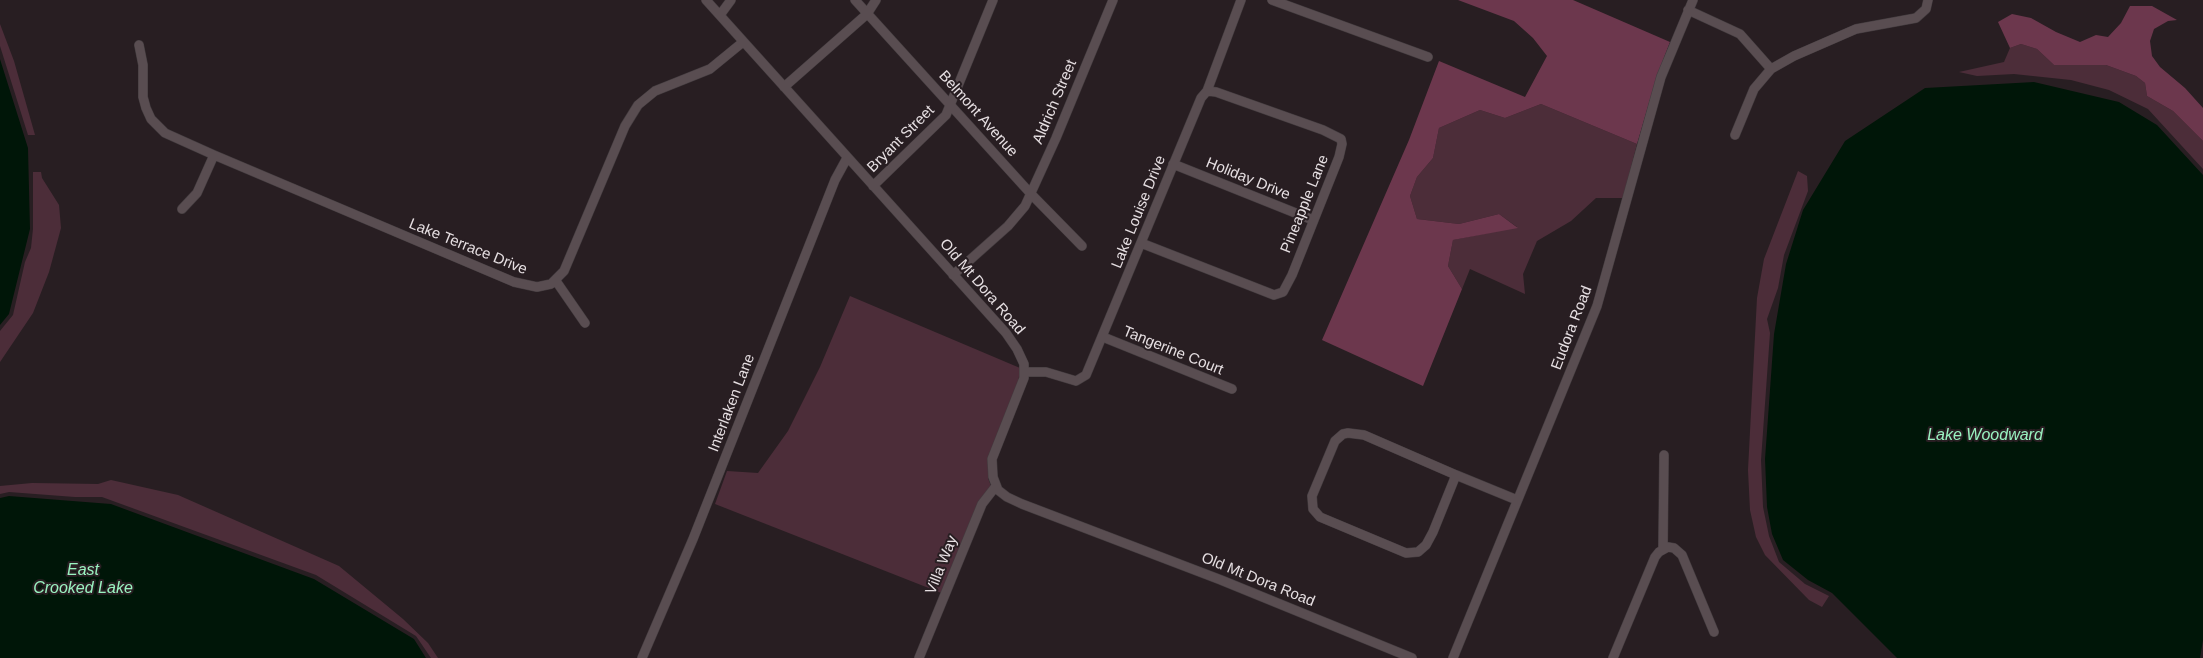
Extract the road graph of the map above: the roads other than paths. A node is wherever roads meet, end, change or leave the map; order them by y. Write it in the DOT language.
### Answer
graph roads {
  1 [pos="706,0"];
  2 [pos="731,0"];
  3 [pos="855,0"];
  4 [pos="876,0"];
  5 [pos="993,0"];
  6 [pos="1113,0"];
  7 [pos="1241,0"];
  8 [pos="1272,0"];
  9 [pos="1692,0"];
  10 [pos="1928,0"];
  11 [pos="1688,10"];
  12 [pos="867,14"];
  13 [pos="720,15"];
  14 [pos="743,42"];
  15 [pos="139,45"];
  16 [pos="1428,58"];
  17 [pos="1771,69"];
  18 [pos="784,87"];
  19 [pos="1207,91"];
  20 [pos="950,104"];
  21 [pos="1735,135"];
  22 [pos="214,155"];
  23 [pos="847,158"];
  24 [pos="1173,164"];
  25 [pos="873,186"];
  26 [pos="1031,194"];
  27 [pos="182,209"];
  28 [pos="1313,220"];
  29 [pos="1141,243"];
  30 [pos="1082,246"];
  31 [pos="954,275"];
  32 [pos="556,281"];
  33 [pos="585,323"];
  34 [pos="1103,337"];
  35 [pos="1024,372"];
  36 [pos="1232,390"];
  37 [pos="1664,455"];
  38 [pos="1456,475"];
  39 [pos="996,486"];
  40 [pos="1517,500"];
  41 [pos="1663,549"];
  42 [pos="1714,632"];
  43 [pos="642,658"];
  44 [pos="919,658"];
  45 [pos="1412,658"];
  46 [pos="1453,658"];
  47 [pos="1613,658"];
  1 -- 13 [label="street, Old Mt Dora Road"];
  2 -- 13 [label="street"];
  3 -- 12 [label="street, Belmont Avenue"];
  4 -- 12 [label="street"];
  5 -- 20 [label="street, Bryant Street"];
  6 -- 26 [label="street, Aldrich Street"];
  7 -- 19 [label="street, Lake Louise Drive"];
  8 -- 16 [label="street"];
  9 -- 11 [label="street, Eudora Road"];
  10 -- 17 [label="street"];
  11 -- 17 [label="street"];
  11 -- 40 [label="street, Eudora Road"];
  12 -- 18 [label="street"];
  12 -- 20 [label="street, Belmont Avenue"];
  13 -- 14 [label="street, Old Mt Dora Road"];
  14 -- 18 [label="street, Old Mt Dora Road"];
  14 -- 32 [label="street"];
  15 -- 22 [label="street, Lake Terrace Drive"];
  17 -- 21 [label="street"];
  18 -- 23 [label="street, Old Mt Dora Road"];
  19 -- 24 [label="street, Lake Louise Drive"];
  19 -- 28 [label="street, Pineapple Lane"];
  20 -- 25 [label="street, Bryant Street"];
  20 -- 26 [label="street, Belmont Avenue"];
  22 -- 27 [label="street"];
  22 -- 32 [label="street, Lake Terrace Drive"];
  23 -- 25 [label="street, Old Mt Dora Road"];
  23 -- 43 [label="street, Interlaken Lane"];
  24 -- 28 [label="street, Holiday Drive"];
  24 -- 29 [label="street, Lake Louise Drive"];
  25 -- 31 [label="street, Old Mt Dora Road"];
  26 -- 30 [label="street, Belmont Avenue"];
  26 -- 31 [label="street, Aldrich Street"];
  28 -- 29 [label="street, Pineapple Lane"];
  29 -- 34 [label="street, Lake Louise Drive"];
  31 -- 35 [label="street, Old Mt Dora Road"];
  32 -- 33 [label="street"];
  34 -- 35 [label="street, Lake Louise Drive"];
  34 -- 36 [label="street, Tangerine Court"];
  35 -- 39 [label="street"];
  37 -- 41 [label="street"];
  38 -- 38 [label="street"];
  38 -- 40 [label="street"];
  39 -- 44 [label="street, Villa Way"];
  39 -- 45 [label="street, Old Mt Dora Road"];
  40 -- 46 [label="street, Eudora Road"];
  41 -- 42 [label="street"];
  41 -- 47 [label="street"];
}
